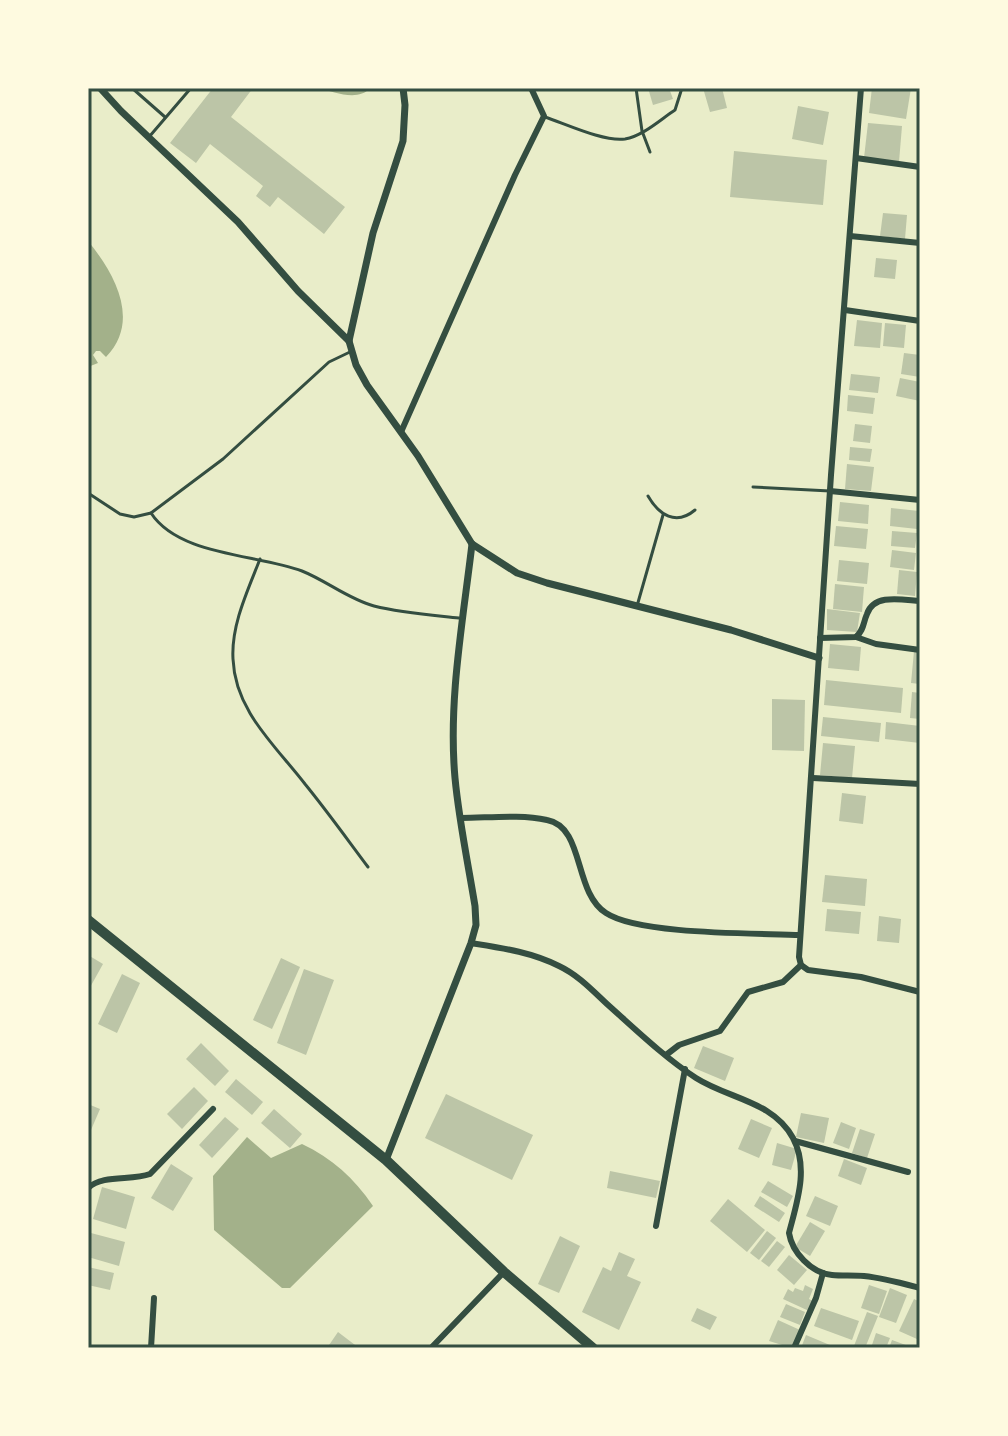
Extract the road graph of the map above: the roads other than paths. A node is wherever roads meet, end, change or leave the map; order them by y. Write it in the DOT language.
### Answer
graph roads {
  1 [pos="100,88"];
  2 [pos="132,88"];
  3 [pos="191,88"];
  4 [pos="403,88"];
  5 [pos="531,88"];
  6 [pos="636,88"];
  7 [pos="682,88"];
  8 [pos="861,88"];
  9 [pos="544,116"];
  10 [pos="166,118"];
  11 [pos="642,131"];
  12 [pos="149,138"];
  13 [pos="650,152"];
  14 [pos="856,158"];
  15 [pos="920,167"];
  16 [pos="850,236"];
  17 [pos="920,243"];
  18 [pos="845,310"];
  19 [pos="920,321"];
  20 [pos="349,341"];
  21 [pos="352,351"];
  22 [pos="401,432"];
  23 [pos="753,487"];
  24 [pos="830,491"];
  25 [pos="88,493"];
  26 [pos="648,496"];
  27 [pos="920,500"];
  28 [pos="695,510"];
  29 [pos="151,513"];
  30 [pos="663,515"];
  31 [pos="472,544"];
  32 [pos="260,559"];
  33 [pos="920,601"];
  34 [pos="637,606"];
  35 [pos="463,619"];
  36 [pos="856,637"];
  37 [pos="820,638"];
  38 [pos="920,650"];
  39 [pos="819,658"];
  40 [pos="813,778"];
  41 [pos="920,784"];
  42 [pos="461,818"];
  43 [pos="368,867"];
  44 [pos="88,920"];
  45 [pos="800,935"];
  46 [pos="471,943"];
  47 [pos="801,965"];
  48 [pos="920,992"];
  49 [pos="666,1055"];
  50 [pos="685,1069"];
  51 [pos="213,1109"];
  52 [pos="795,1141"];
  53 [pos="386,1160"];
  54 [pos="908,1172"];
  55 [pos="88,1188"];
  56 [pos="656,1226"];
  57 [pos="504,1272"];
  58 [pos="823,1273"];
  59 [pos="920,1288"];
  60 [pos="154,1298"];
  61 [pos="151,1348"];
  62 [pos="431,1348"];
  63 [pos="593,1348"];
  64 [pos="794,1348"];
  1 -- 12 [label="street"];
  2 -- 10 [label="lane"];
  3 -- 10 [label="lane"];
  4 -- 20 [label="street"];
  5 -- 9 [label="street"];
  6 -- 11 [label="lane"];
  7 -- 11 [label="lane"];
  8 -- 14 [label="street"];
  9 -- 11 [label="lane"];
  9 -- 22 [label="street"];
  10 -- 12 [label="lane"];
  11 -- 13 [label="lane"];
  12 -- 20 [label="street"];
  14 -- 15 [label="street"];
  14 -- 16 [label="street"];
  16 -- 17 [label="street"];
  16 -- 18 [label="street"];
  18 -- 19 [label="street"];
  18 -- 24 [label="street"];
  20 -- 21 [label="street"];
  21 -- 22 [label="street"];
  21 -- 29 [label="lane"];
  22 -- 31 [label="street"];
  23 -- 24 [label="lane"];
  24 -- 27 [label="street"];
  24 -- 37 [label="street"];
  25 -- 29 [label="lane"];
  26 -- 30 [label="lane"];
  28 -- 30 [label="lane"];
  29 -- 32 [label="lane"];
  30 -- 34 [label="lane"];
  31 -- 34 [label="street"];
  31 -- 35 [label="street"];
  32 -- 35 [label="lane"];
  32 -- 43 [label="lane"];
  33 -- 36 [label="street"];
  34 -- 39 [label="street"];
  35 -- 42 [label="street"];
  36 -- 37 [label="street"];
  36 -- 38 [label="street"];
  37 -- 39 [label="street"];
  39 -- 40 [label="street"];
  40 -- 41 [label="street"];
  40 -- 45 [label="street"];
  42 -- 45 [label="street"];
  42 -- 46 [label="street"];
  44 -- 53 [label="highway"];
  45 -- 47 [label="street"];
  46 -- 49 [label="street"];
  46 -- 53 [label="street"];
  47 -- 48 [label="street"];
  47 -- 49 [label="street"];
  49 -- 50 [label="street"];
  50 -- 52 [label="street"];
  50 -- 56 [label="street"];
  51 -- 55 [label="street"];
  52 -- 54 [label="street"];
  52 -- 58 [label="street"];
  53 -- 57 [label="highway"];
  57 -- 62 [label="street"];
  57 -- 63 [label="highway"];
  58 -- 59 [label="street"];
  58 -- 64 [label="street"];
  60 -- 61 [label="street"];
}
